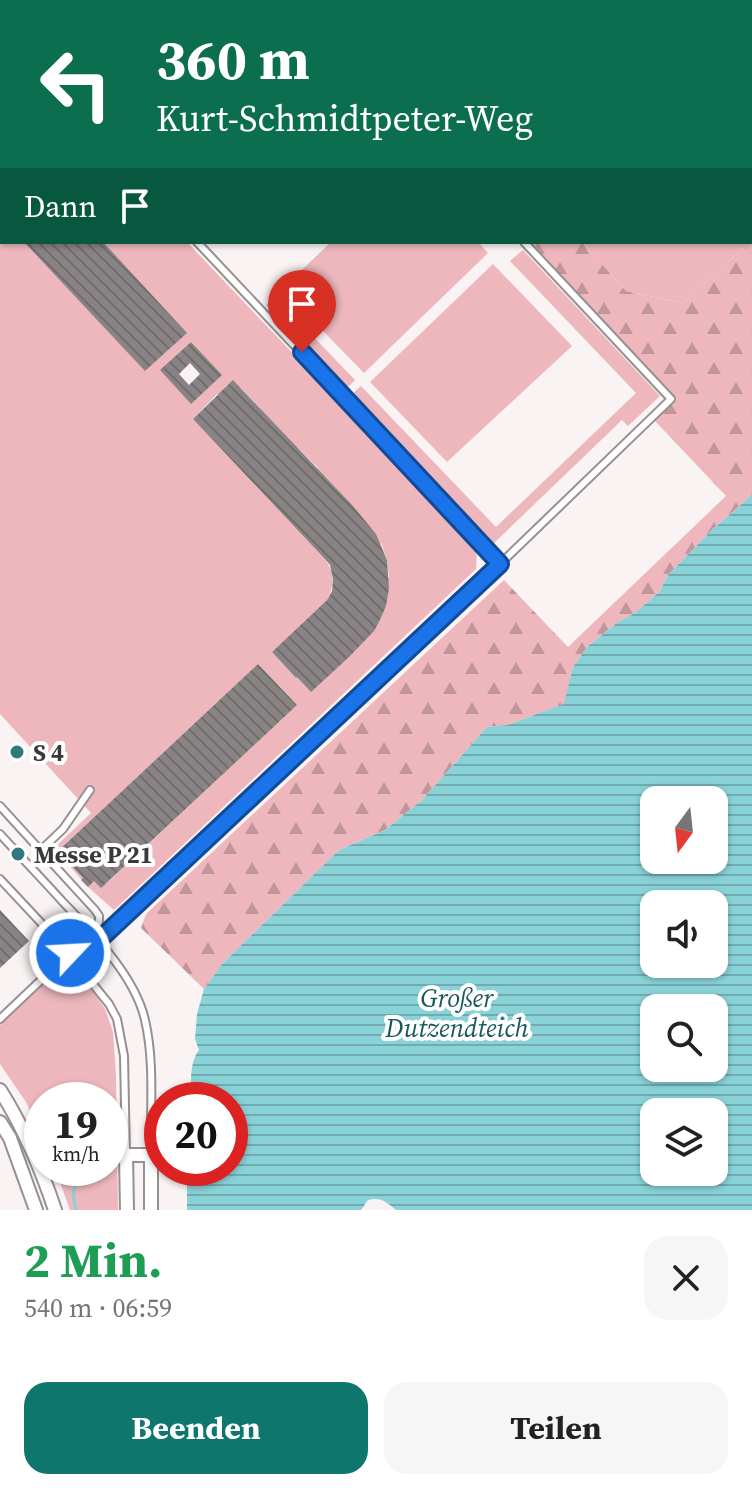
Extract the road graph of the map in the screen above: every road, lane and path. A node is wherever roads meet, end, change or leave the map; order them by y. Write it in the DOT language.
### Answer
graph roads {
  1 [pos="199,244"];
  2 [pos="526,244"];
  3 [pos="500,564"];
  4 [pos="90,790"];
  5 [pos="0,806"];
  6 [pos="0,834"];
  7 [pos="41,850"];
  8 [pos="0,879"];
  9 [pos="98,941"];
  10 [pos="69,957"];
  11 [pos="0,1019"];
  12 [pos="125,1082"];
  13 [pos="150,1082"];
  14 [pos="0,1090"];
  15 [pos="0,1122"];
  16 [pos="127,1186"];
  17 [pos="151,1186"];
  18 [pos="36,1210"];
  19 [pos="55,1210"];
  20 [pos="127,1210"];
  21 [pos="151,1210"];
  1 -- 3 [label="lane"];
  2 -- 3 [label="lane"];
  3 -- 9 [label="lane"];
  4 -- 7 [label="lane"];
  5 -- 7 [label="lane"];
  6 -- 9 [label="lane"];
  7 -- 9 [label="lane"];
  8 -- 10 [label="lane"];
  9 -- 10 [label="lane"];
  9 -- 13 [label="lane"];
  10 -- 11 [label="lane"];
  10 -- 12 [label="lane"];
  14 -- 19 [label="street"];
  15 -- 18 [label="street"];
  16 -- 20 [label="street"];
  17 -- 21 [label="street"];
}
